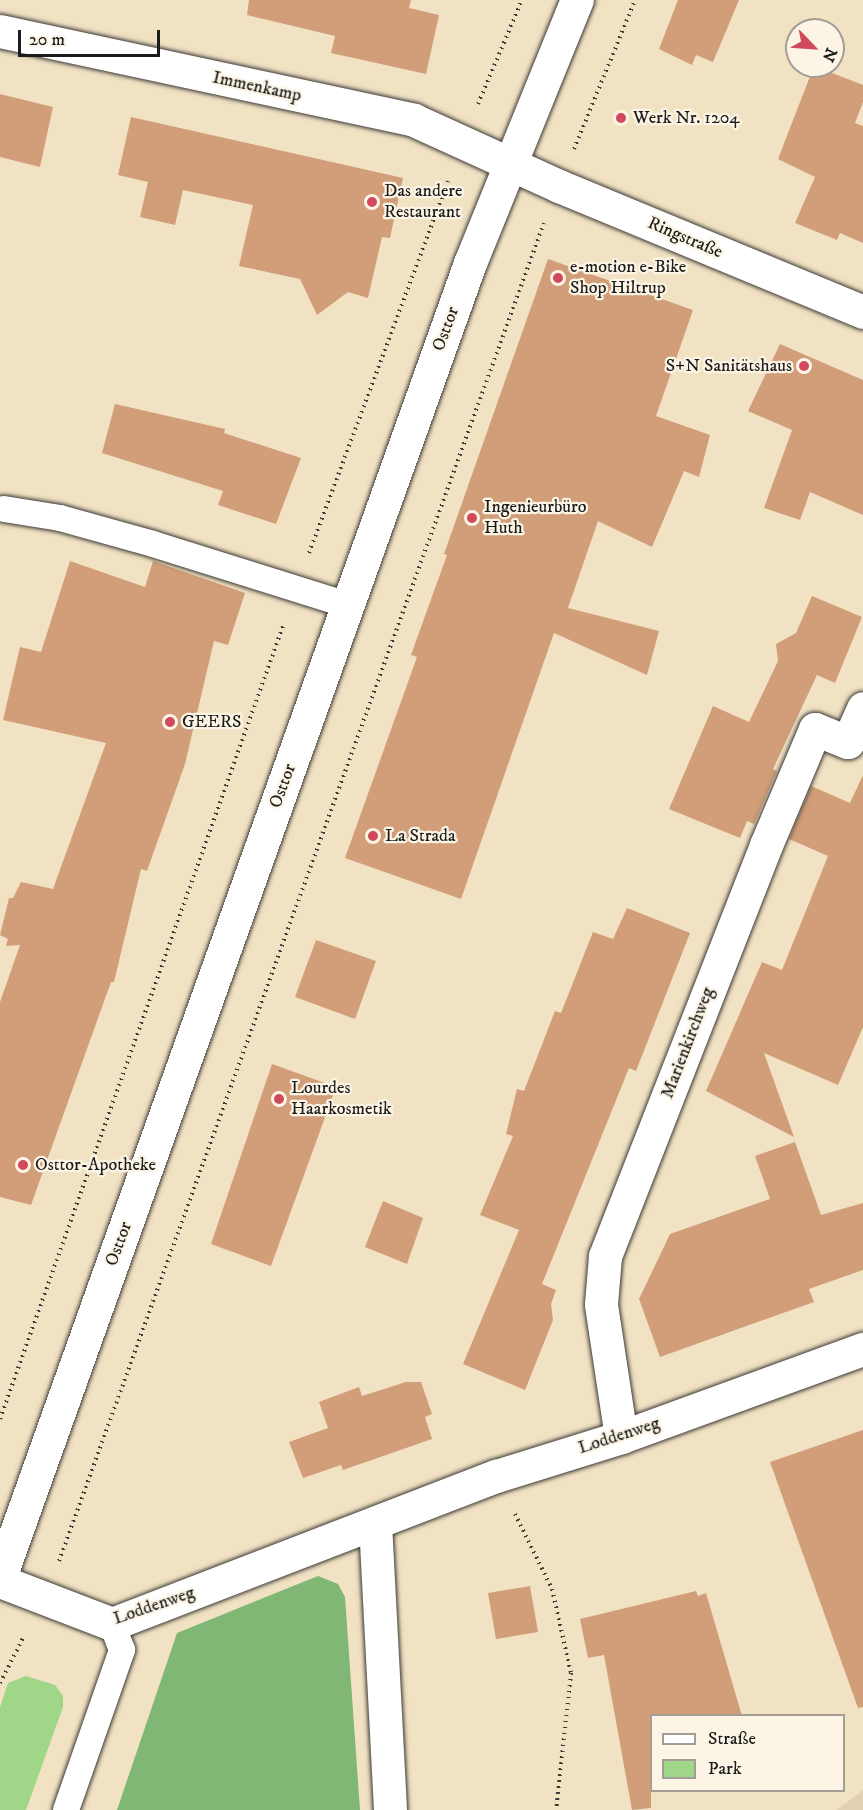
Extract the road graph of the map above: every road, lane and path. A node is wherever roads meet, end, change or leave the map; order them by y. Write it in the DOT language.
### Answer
graph roads {
  1 [pos="522,0"];
  2 [pos="577,0"];
  3 [pos="635,0"];
  4 [pos="0,31"];
  5 [pos="462,142"];
  6 [pos="507,163"];
  7 [pos="559,186"];
  8 [pos="863,312"];
  9 [pos="4,508"];
  10 [pos="296,588"];
  11 [pos="348,605"];
  12 [pos="863,708"];
  13 [pos="863,1349"];
  14 [pos="0,1419"];
  15 [pos="621,1437"];
  16 [pos="496,1476"];
  17 [pos="375,1523"];
  18 [pos="0,1579"];
  19 [pos="44,1598"];
  20 [pos="111,1624"];
  21 [pos="0,1683"];
  22 [pos="66,1810"];
  23 [pos="390,1810"];
  24 [pos="556,1810"];
  1 -- 5 [label="path"];
  2 -- 6 [label="street, Osttor"];
  3 -- 7 [label="path"];
  4 -- 5 [label="street, Immenkamp"];
  5 -- 6 [label="street, Immenkamp"];
  5 -- 10 [label="path"];
  6 -- 7 [label="street, Ringstraße"];
  6 -- 11 [label="street, Osttor"];
  7 -- 8 [label="street, Ringstraße"];
  7 -- 19 [label="path"];
  9 -- 10 [label="lane"];
  10 -- 11 [label="lane"];
  10 -- 14 [label="path"];
  11 -- 18 [label="street, Osttor"];
  12 -- 15 [label="street, Marienkirchweg"];
  13 -- 15 [label="street, Loddenweg"];
  15 -- 16 [label="street, Loddenweg"];
  16 -- 17 [label="street, Loddenweg"];
  16 -- 24 [label="path"];
  17 -- 20 [label="street, Loddenweg"];
  17 -- 23 [label="street"];
  18 -- 19 [label="street, Loddenweg"];
  19 -- 20 [label="street, Loddenweg"];
  19 -- 21 [label="path"];
  20 -- 22 [label="lane"];
}
